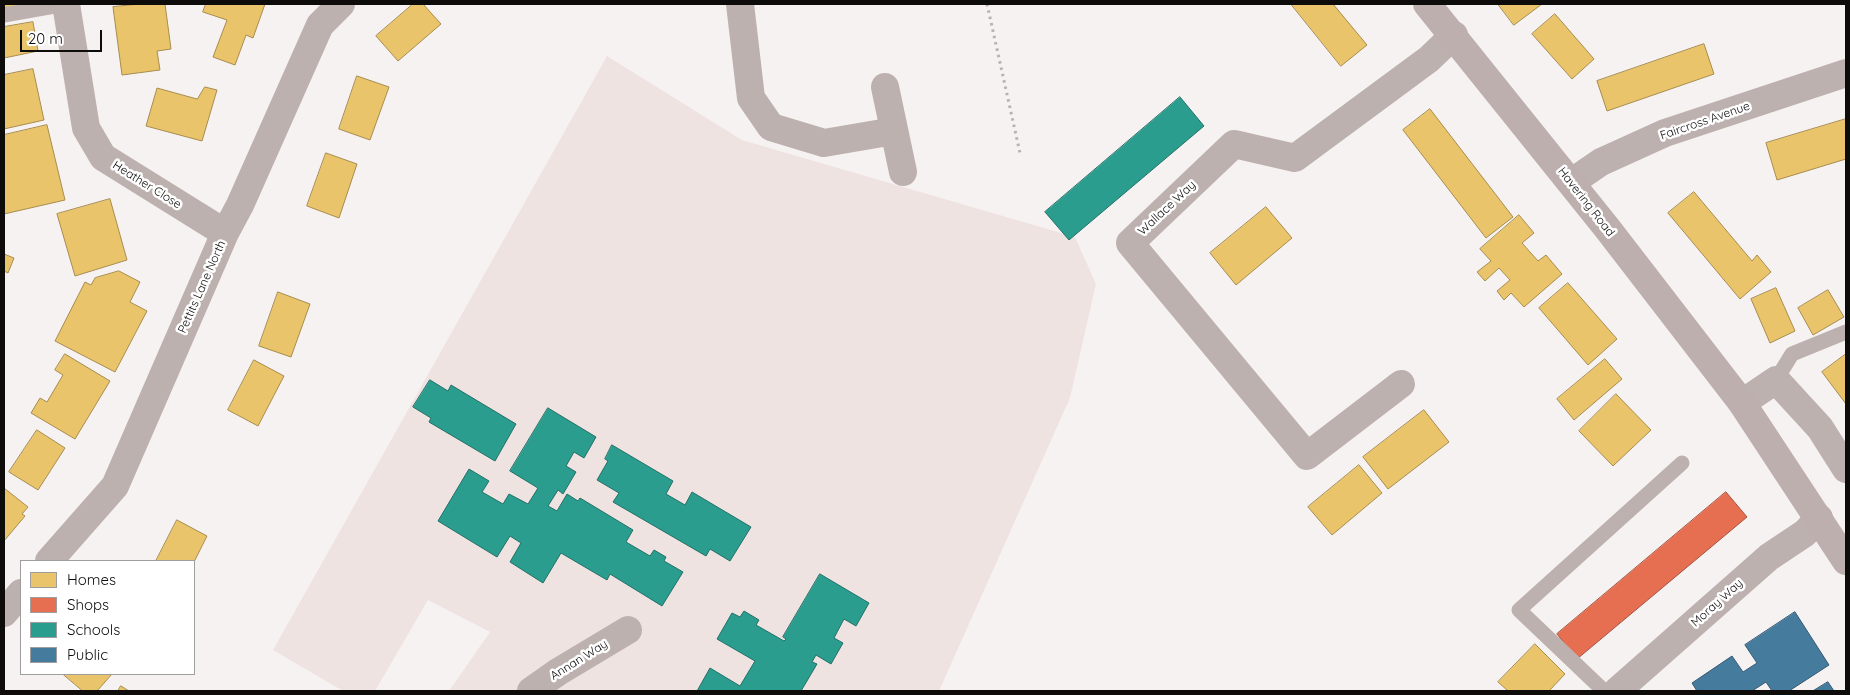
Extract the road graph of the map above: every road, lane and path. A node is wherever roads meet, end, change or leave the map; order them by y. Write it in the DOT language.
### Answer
graph roads {
  1 [pos="66,4"];
  2 [pos="341,4"];
  3 [pos="740,4"];
  4 [pos="987,4"];
  5 [pos="1427,4"];
  6 [pos="4,15"];
  7 [pos="1454,35"];
  8 [pos="1846,74"];
  9 [pos="886,87"];
  10 [pos="894,130"];
  11 [pos="1020,153"];
  12 [pos="903,172"];
  13 [pos="1574,186"];
  14 [pos="225,233"];
  15 [pos="1846,332"];
  16 [pos="1776,380"];
  17 [pos="1401,384"];
  18 [pos="1742,403"];
  19 [pos="1682,463"];
  20 [pos="1846,469"];
  21 [pos="1819,518"];
  22 [pos="50,560"];
  23 [pos="1846,561"];
  24 [pos="20,594"];
  25 [pos="4,613"];
  26 [pos="628,630"];
  27 [pos="531,691"];
  28 [pos="1604,691"];
  29 [pos="1617,691"];
  1 -- 6 [label="lane"];
  1 -- 14 [label="street, Heather Close"];
  2 -- 14 [label="street, Pettits Lane North"];
  3 -- 10 [label="street"];
  4 -- 11 [label="path"];
  5 -- 7 [label="main road, Havering Road"];
  7 -- 13 [label="main road, Havering Road"];
  7 -- 17 [label="street, Wallace Way"];
  8 -- 13 [label="street, Faircross Avenue"];
  9 -- 10 [label="street"];
  10 -- 12 [label="street"];
  13 -- 18 [label="main road, Havering Road"];
  14 -- 22 [label="street, Pettits Lane North"];
  15 -- 16 [label="lane"];
  16 -- 18 [label="street"];
  16 -- 20 [label="street"];
  18 -- 21 [label="main road, Havering Road"];
  19 -- 28 [label="lane"];
  21 -- 23 [label="main road, Havering Road"];
  21 -- 29 [label="street, Moray Way"];
  24 -- 25 [label="street"];
  26 -- 27 [label="street, Annan Way"];
}
